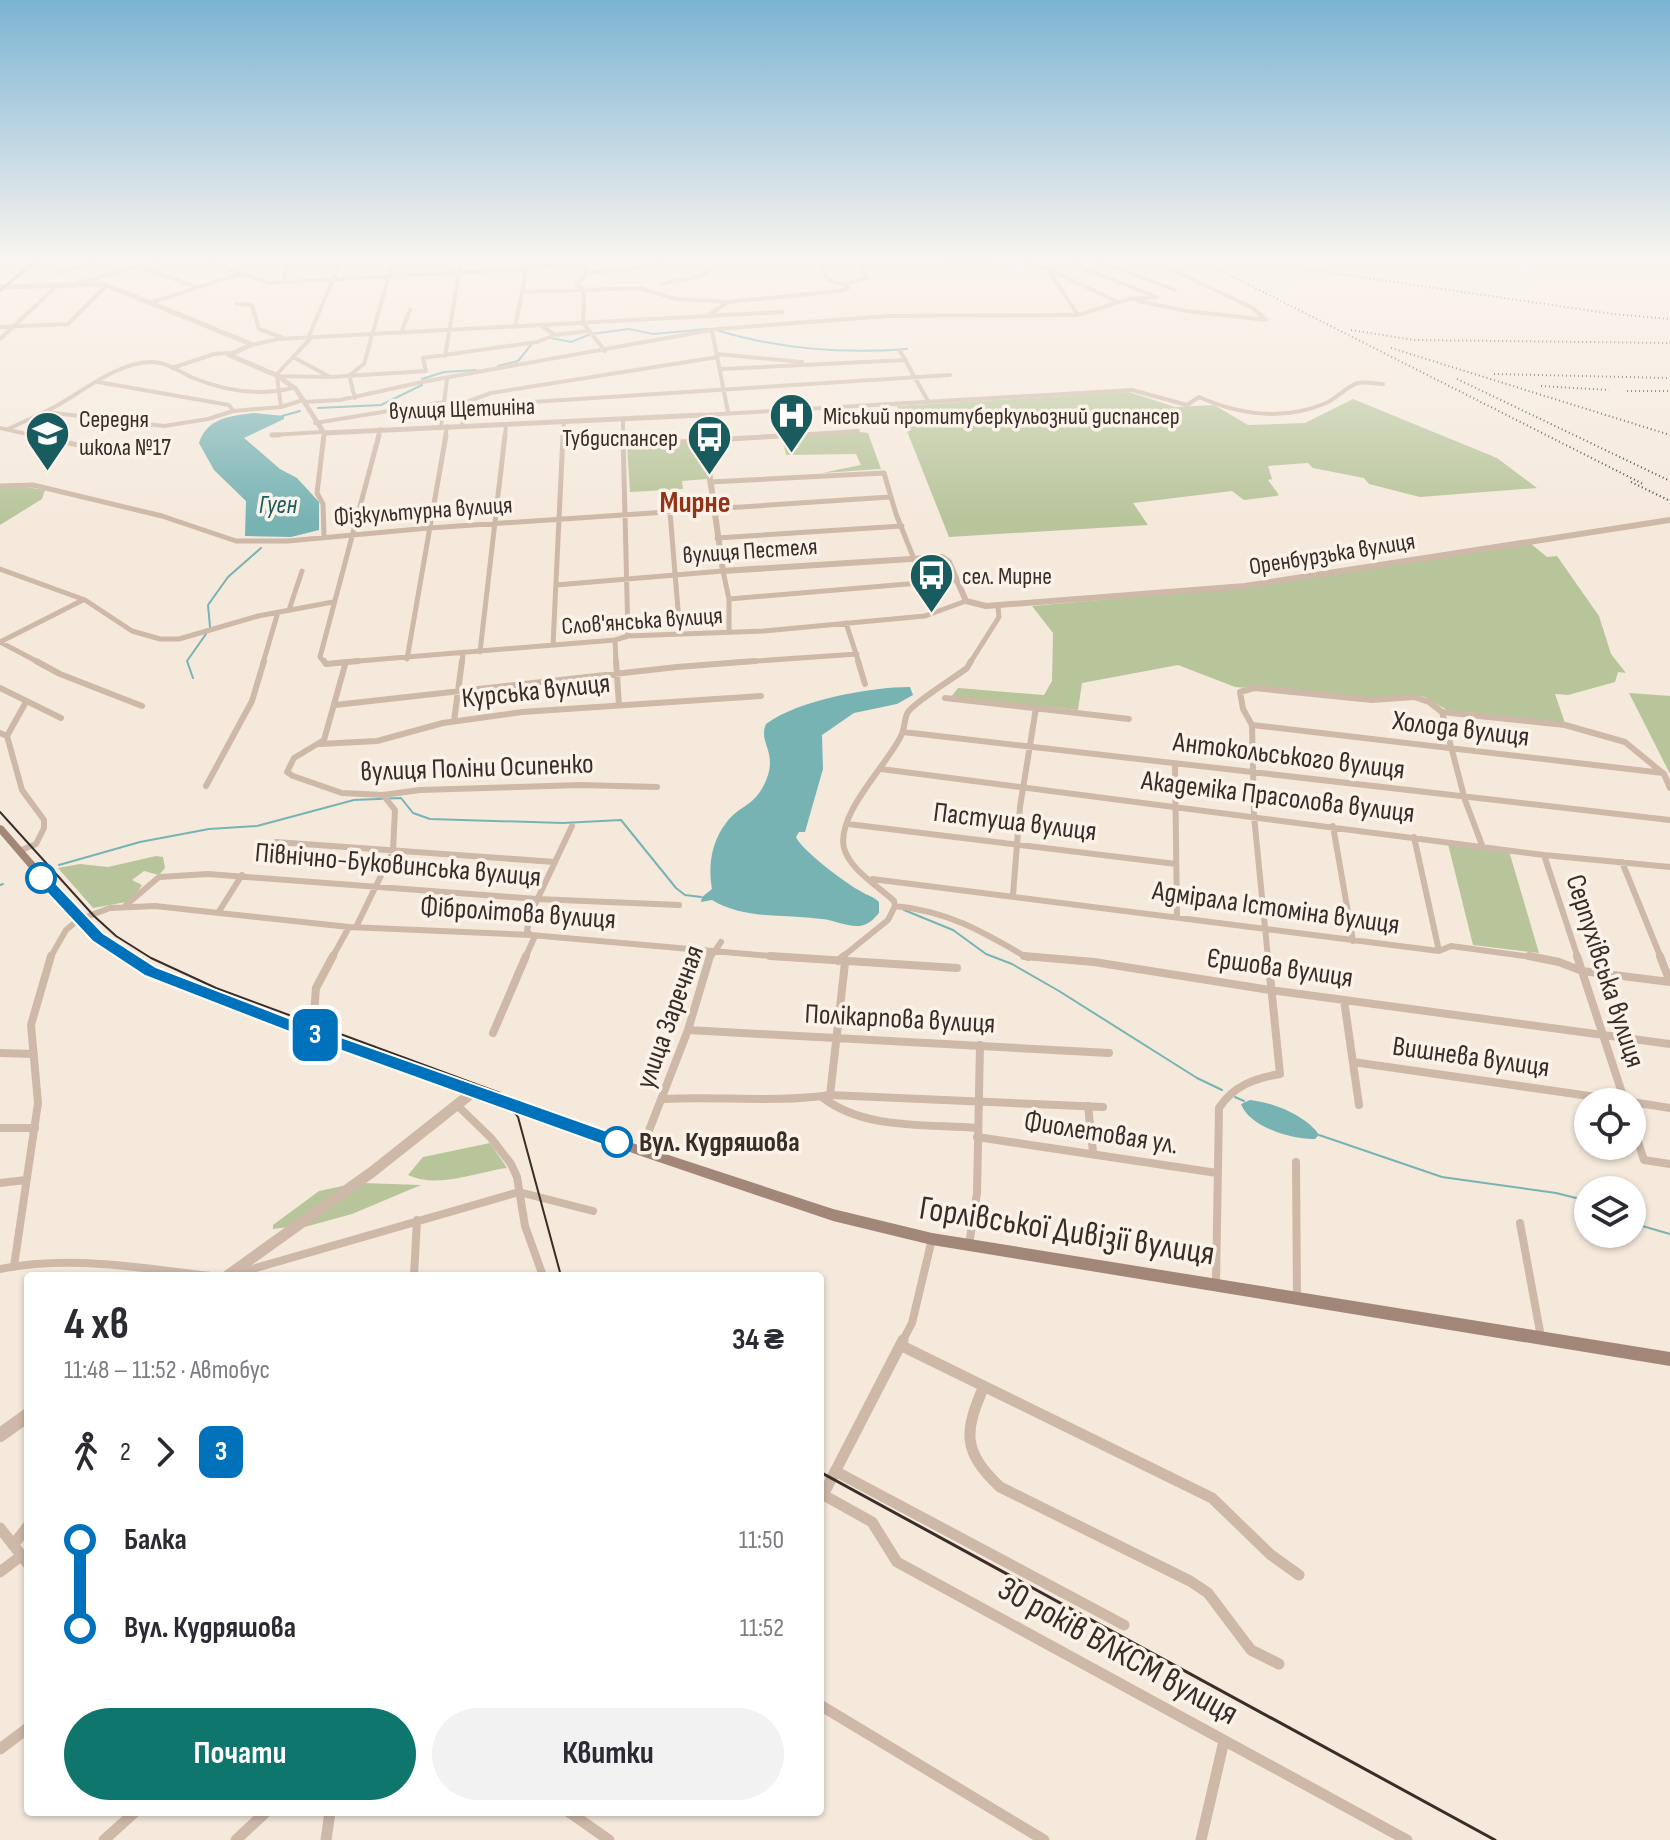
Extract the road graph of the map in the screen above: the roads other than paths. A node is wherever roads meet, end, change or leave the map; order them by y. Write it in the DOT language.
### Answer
graph roads {
  1 [pos="246,347"];
  2 [pos="302,347"];
  3 [pos="369,347"];
  4 [pos="447,347"];
  5 [pos="505,347"];
  6 [pos="602,347"];
  7 [pos="627,347"];
  8 [pos="717,347"];
  9 [pos="605,351"];
  10 [pos="900,351"];
  11 [pos="229,353"];
  12 [pos="445,356"];
  13 [pos="718,356"];
  14 [pos="293,357"];
  15 [pos="906,360"];
  16 [pos="803,363"];
  17 [pos="172,368"];
  18 [pos="721,369"];
  19 [pos="277,375"];
  20 [pos="349,375"];
  21 [pos="950,375"];
  22 [pos="915,376"];
  23 [pos="330,377"];
  24 [pos="447,379"];
  25 [pos="98,382"];
  26 [pos="1383,384"];
  27 [pos="293,388"];
  28 [pos="725,388"];
  29 [pos="278,393"];
  30 [pos="355,398"];
  31 [pos="304,401"];
  32 [pos="928,401"];
  33 [pos="444,402"];
  34 [pos="468,406"];
  35 [pos="281,407"];
  36 [pos="233,411"];
  37 [pos="45,412"];
  38 [pos="728,412"];
  39 [pos="702,415"];
  40 [pos="623,420"];
  41 [pos="315,423"];
  42 [pos="564,423"];
  43 [pos="462,425"];
  44 [pos="506,425"];
  45 [pos="444,426"];
  46 [pos="0,428"];
  47 [pos="8,429"];
  48 [pos="380,429"];
  49 [pos="858,431"];
  50 [pos="323,433"];
  51 [pos="272,435"];
  52 [pos="704,440"];
  53 [pos="624,445"];
  54 [pos="126,455"];
  55 [pos="710,482"];
  56 [pos="0,486"];
  57 [pos="889,497"];
  58 [pos="712,509"];
  59 [pos="670,512"];
  60 [pos="626,516"];
  61 [pos="1670,520"];
  62 [pos="559,521"];
  63 [pos="495,524"];
  64 [pos="902,526"];
  65 [pos="429,528"];
  66 [pos="353,534"];
  67 [pos="324,536"];
  68 [pos="717,538"];
  69 [pos="914,558"];
  70 [pos="0,569"];
  71 [pos="302,571"];
  72 [pos="723,571"];
  73 [pos="675,575"];
  74 [pos="627,580"];
  75 [pos="955,580"];
  76 [pos="924,584"];
  77 [pos="556,585"];
  78 [pos="729,599"];
  79 [pos="83,600"];
  80 [pos="966,601"];
  81 [pos="333,602"];
  82 [pos="998,607"];
  83 [pos="289,610"];
  84 [pos="278,612"];
  85 [pos="846,623"];
  86 [pos="729,632"];
  87 [pos="680,634"];
  88 [pos="628,636"];
  89 [pos="615,640"];
  90 [pos="0,642"];
  91 [pos="553,645"];
  92 [pos="480,652"];
  93 [pos="463,654"];
  94 [pos="857,654"];
  95 [pos="407,659"];
  96 [pos="345,665"];
  97 [pos="618,674"];
  98 [pos="865,684"];
  99 [pos="0,688"];
  100 [pos="457,691"];
  101 [pos="761,696"];
  102 [pos="945,698"];
  103 [pos="26,702"];
  104 [pos="335,705"];
  105 [pos="619,705"];
  106 [pos="142,706"];
  107 [pos="1036,708"];
  108 [pos="1442,712"];
  109 [pos="61,718"];
  110 [pos="1129,719"];
  111 [pos="454,721"];
  112 [pos="1252,725"];
  113 [pos="903,732"];
  114 [pos="4,735"];
  115 [pos="318,744"];
  116 [pos="1030,747"];
  117 [pos="10,751"];
  118 [pos="1452,751"];
  119 [pos="0,756"];
  120 [pos="1175,765"];
  121 [pos="881,769"];
  122 [pos="1251,774"];
  123 [pos="1664,774"];
  124 [pos="206,786"];
  125 [pos="657,787"];
  126 [pos="1023,788"];
  127 [pos="1670,788"];
  128 [pos="386,797"];
  129 [pos="1465,800"];
  130 [pos="1174,806"];
  131 [pos="1254,816"];
  132 [pos="1670,820"];
  133 [pos="848,824"];
  134 [pos="572,826"];
  135 [pos="1333,826"];
  136 [pos="0,828"];
  137 [pos="1414,837"];
  138 [pos="276,842"];
  139 [pos="1018,843"];
  140 [pos="1482,845"];
  141 [pos="19,851"];
  142 [pos="393,851"];
  143 [pos="1544,855"];
  144 [pos="555,862"];
  145 [pos="1622,862"];
  146 [pos="1176,864"];
  147 [pos="1670,867"];
  148 [pos="242,875"];
  149 [pos="872,879"];
  150 [pos="378,886"];
  151 [pos="1013,895"];
  152 [pos="537,899"];
  153 [pos="679,905"];
  154 [pos="125,906"];
  155 [pos="894,910"];
  156 [pos="218,913"];
  157 [pos="1177,917"];
  158 [pos="77,918"];
  159 [pos="353,926"];
  160 [pos="1264,929"];
  161 [pos="533,936"];
  162 [pos="1353,941"];
  163 [pos="721,942"];
  164 [pos="712,951"];
  165 [pos="1439,951"];
  166 [pos="842,962"];
  167 [pos="957,968"];
  168 [pos="1582,971"];
  169 [pos="1670,982"];
  170 [pos="1270,990"];
  171 [pos="1344,1000"];
  172 [pos="298,1029"];
  173 [pos="688,1030"];
  174 [pos="493,1033"];
  175 [pos="1603,1034"];
  176 [pos="834,1037"];
  177 [pos="1670,1044"];
  178 [pos="980,1045"];
  179 [pos="0,1053"];
  180 [pos="1109,1053"];
  181 [pos="34,1054"];
  182 [pos="1353,1062"];
  183 [pos="1623,1088"];
  184 [pos="473,1092"];
  185 [pos="1574,1094"];
  186 [pos="826,1096"];
  187 [pos="663,1099"];
  188 [pos="980,1100"];
  189 [pos="1359,1105"];
  190 [pos="1646,1105"];
  191 [pos="458,1106"];
  192 [pos="1088,1106"];
  193 [pos="1103,1107"];
  194 [pos="1670,1108"];
  195 [pos="0,1128"];
  196 [pos="35,1128"];
  197 [pos="977,1133"];
  198 [pos="641,1151"];
  199 [pos="1093,1152"];
  200 [pos="1644,1160"];
  201 [pos="1296,1162"];
  202 [pos="1670,1164"];
  203 [pos="1217,1173"];
  204 [pos="26,1180"];
  205 [pos="0,1183"];
  206 [pos="519,1192"];
  207 [pos="593,1211"];
  208 [pos="417,1220"];
  209 [pos="1520,1223"];
  210 [pos="932,1239"];
  211 [pos="969,1245"];
  212 [pos="14,1266"];
  213 [pos="0,1269"];
  214 [pos="170,1272"];
  215 [pos="233,1272"];
  216 [pos="242,1272"];
  217 [pos="414,1272"];
  218 [pos="542,1272"];
  219 [pos="1216,1283"];
  220 [pos="1297,1296"];
  221 [pos="1541,1337"];
  222 [pos="902,1346"];
  223 [pos="1670,1359"];
  224 [pos="984,1386"];
  225 [pos="24,1418"];
  226 [pos="0,1435"];
  227 [pos="835,1471"];
  228 [pos="824,1490"];
  229 [pos="824,1495"];
  230 [pos="0,1528"];
  231 [pos="24,1531"];
  232 [pos="13,1545"];
  233 [pos="24,1559"];
  234 [pos="24,1560"];
  235 [pos="0,1572"];
  236 [pos="1299,1575"];
  237 [pos="1124,1625"];
  238 [pos="1279,1664"];
  239 [pos="824,1707"];
  240 [pos="24,1731"];
  241 [pos="1224,1741"];
  242 [pos="0,1749"];
  243 [pos="131,1816"];
  244 [pos="262,1816"];
  245 [pos="329,1816"];
  246 [pos="575,1816"];
  247 [pos="104,1840"];
  248 [pos="236,1840"];
  249 [pos="326,1840"];
  250 [pos="609,1840"];
  251 [pos="1044,1840"];
  252 [pos="1201,1840"];
  253 [pos="1407,1840"];
  1 -- 11 [label="street"];
  2 -- 14 [label="street"];
  3 -- 20 [label="street"];
  4 -- 12 [label="street"];
  5 -- 12 [label="street"];
  6 -- 9 [label="street"];
  7 -- 9 [label="street"];
  8 -- 13 [label="street"];
  9 -- 24 [label="street"];
  10 -- 15 [label="street"];
  11 -- 17 [label="street"];
  11 -- 19 [label="street"];
  12 -- 20 [label="street"];
  13 -- 16 [label="street"];
  13 -- 18 [label="street"];
  13 -- 34 [label="street"];
  14 -- 19 [label="street"];
  14 -- 23 [label="street"];
  15 -- 16 [label="street"];
  15 -- 22 [label="street"];
  16 -- 18 [label="street"];
  17 -- 25 [label="street"];
  17 -- 29 [label="street"];
  18 -- 28 [label="street"];
  19 -- 23 [label="street"];
  19 -- 27 [label="street"];
  19 -- 29 [label="street"];
  20 -- 23 [label="street"];
  20 -- 30 [label="street"];
  21 -- 22 [label="street"];
  22 -- 28 [label="street"];
  22 -- 32 [label="street"];
  24 -- 30 [label="street"];
  24 -- 33 [label="street"];
  25 -- 36 [label="street"];
  25 -- 37 [label="street"];
  26 -- 32 [label="street, вулиця Щетиніна"];
  27 -- 29 [label="street"];
  27 -- 31 [label="street"];
  28 -- 34 [label="street"];
  28 -- 38 [label="street"];
  29 -- 35 [label="street"];
  30 -- 31 [label="street"];
  31 -- 35 [label="street"];
  31 -- 41 [label="street"];
  32 -- 38 [label="street, вулиця Щетиніна"];
  33 -- 41 [label="street"];
  33 -- 45 [label="street"];
  34 -- 43 [label="street"];
  35 -- 36 [label="street"];
  36 -- 37 [label="street"];
  37 -- 47 [label="street"];
  38 -- 39 [label="street, вулиця Щетиніна"];
  39 -- 40 [label="street, вулиця Щетиніна"];
  39 -- 52 [label="street"];
  40 -- 42 [label="street, вулиця Щетиніна"];
  40 -- 53 [label="street"];
  41 -- 50 [label="street"];
  42 -- 44 [label="street, вулиця Щетиніна"];
  42 -- 62 [label="street"];
  43 -- 44 [label="street, вулиця Щетиніна"];
  43 -- 45 [label="street, вулиця Щетиніна"];
  44 -- 63 [label="street"];
  45 -- 48 [label="street, вулиця Щетиніна"];
  45 -- 65 [label="street"];
  46 -- 47 [label="street"];
  47 -- 54 [label="street"];
  48 -- 50 [label="street, вулиця Щетиніна"];
  48 -- 66 [label="street"];
  49 -- 52 [label="street"];
  50 -- 51 [label="street"];
  50 -- 67 [label="street"];
  52 -- 53 [label="street"];
  52 -- 55 [label="street"];
  53 -- 60 [label="street"];
  55 -- 57 [label="street"];
  55 -- 58 [label="street"];
  56 -- 67 [label="street, Фізкультурна вулиця"];
  57 -- 58 [label="street, Фізкультурна вулиця"];
  57 -- 64 [label="street"];
  58 -- 59 [label="street, Фізкультурна вулиця"];
  58 -- 68 [label="street"];
  59 -- 60 [label="street, Фізкультурна вулиця"];
  59 -- 73 [label="street"];
  60 -- 62 [label="street, Фізкультурна вулиця"];
  60 -- 74 [label="street"];
  61 -- 82 [label="street, Оренбурзька вулиця"];
  62 -- 63 [label="street, Фізкультурна вулиця"];
  62 -- 77 [label="street"];
  63 -- 65 [label="street, Фізкультурна вулиця"];
  63 -- 92 [label="street"];
  64 -- 68 [label="street"];
  64 -- 69 [label="street"];
  65 -- 66 [label="street, Фізкультурна вулиця"];
  65 -- 95 [label="street"];
  66 -- 67 [label="street, Фізкультурна вулиця"];
  66 -- 81 [label="street"];
  68 -- 72 [label="street"];
  69 -- 72 [label="street, вулиця Пестеля"];
  69 -- 75 [label="street, вулиця Пестеля"];
  69 -- 76 [label="street"];
  70 -- 79 [label="street"];
  71 -- 83 [label="street"];
  72 -- 73 [label="street, вулиця Пестеля"];
  72 -- 78 [label="street"];
  73 -- 74 [label="street, вулиця Пестеля"];
  73 -- 87 [label="street"];
  74 -- 77 [label="street, вулиця Пестеля"];
  74 -- 88 [label="street"];
  75 -- 76 [label="street"];
  75 -- 80 [label="street"];
  76 -- 78 [label="street"];
  77 -- 91 [label="street"];
  78 -- 86 [label="street"];
  79 -- 84 [label="street"];
  79 -- 90 [label="street"];
  80 -- 82 [label="street, Оренбурзька вулиця"];
  80 -- 85 [label="street, Слов'янська вулиця"];
  81 -- 83 [label="street"];
  81 -- 96 [label="street, Слов'янська вулиця"];
  82 -- 113 [label="street"];
  83 -- 84 [label="street"];
  84 -- 124 [label="street"];
  85 -- 86 [label="street, Слов'янська вулиця"];
  85 -- 94 [label="street"];
  86 -- 87 [label="street, Слов'янська вулиця"];
  87 -- 88 [label="street, Слов'янська вулиця"];
  88 -- 89 [label="street, Слов'янська вулиця"];
  89 -- 91 [label="street, Слов'янська вулиця"];
  89 -- 97 [label="street"];
  90 -- 106 [label="street"];
  91 -- 92 [label="street, Слов'янська вулиця"];
  92 -- 93 [label="street, Слов'янська вулиця"];
  93 -- 95 [label="street, Слов'янська вулиця"];
  93 -- 100 [label="street"];
  94 -- 97 [label="street"];
  94 -- 98 [label="street"];
  95 -- 96 [label="street, Слов'янська вулиця"];
  96 -- 104 [label="street, вулиця Поліни Осипенко"];
  97 -- 100 [label="street"];
  97 -- 105 [label="street"];
  99 -- 103 [label="street"];
  100 -- 104 [label="street"];
  100 -- 111 [label="street"];
  101 -- 105 [label="street, Курська вулиця"];
  102 -- 107 [label="street"];
  103 -- 109 [label="street"];
  103 -- 114 [label="street"];
  104 -- 115 [label="street, вулиця Поліни Осипенко"];
  105 -- 111 [label="street, Курська вулиця"];
  107 -- 110 [label="street"];
  107 -- 116 [label="street"];
  108 -- 112 [label="street"];
  108 -- 118 [label="street"];
  108 -- 123 [label="street"];
  111 -- 115 [label="street, Курська вулиця"];
  112 -- 118 [label="street, Холода вулиця"];
  112 -- 122 [label="street"];
  113 -- 116 [label="street, Антокольського вулиця"];
  113 -- 121 [label="street"];
  114 -- 117 [label="street"];
  115 -- 128 [label="street, вулиця Поліни Осипенко"];
  116 -- 120 [label="street, Антокольського вулиця"];
  116 -- 126 [label="street"];
  117 -- 119 [label="street"];
  117 -- 141 [label="street"];
  118 -- 123 [label="street, Холода вулиця"];
  118 -- 129 [label="street"];
  120 -- 122 [label="street, Антокольського вулиця"];
  120 -- 130 [label="street"];
  121 -- 126 [label="street, Академіка Прасолова вулиця"];
  121 -- 133 [label="street"];
  122 -- 129 [label="street, Антокольського вулиця"];
  122 -- 131 [label="street"];
  123 -- 127 [label="street"];
  125 -- 128 [label="street, вулиця Поліни Осипенко"];
  126 -- 130 [label="street, Академіка Прасолова вулиця"];
  126 -- 139 [label="street"];
  128 -- 142 [label="street"];
  129 -- 132 [label="street, Антокольського вулиця"];
  129 -- 140 [label="street"];
  130 -- 131 [label="street, Академіка Прасолова вулиця"];
  130 -- 146 [label="street"];
  131 -- 135 [label="street, Академіка Прасолова вулиця"];
  131 -- 160 [label="street"];
  133 -- 139 [label="street, Пастуша вулиця"];
  133 -- 149 [label="street"];
  134 -- 144 [label="street"];
  135 -- 137 [label="street, Академіка Прасолова вулиця"];
  135 -- 162 [label="street"];
  136 -- 141 [label="main road, Горлівської Дивізії вулиця"];
  137 -- 140 [label="street, Академіка Прасолова вулиця"];
  137 -- 165 [label="street"];
  138 -- 142 [label="street"];
  139 -- 146 [label="street, Пастуша вулиця"];
  139 -- 151 [label="street"];
  140 -- 143 [label="street, Академіка Прасолова вулиця"];
  141 -- 158 [label="main road, Горлівської Дивізії вулиця"];
  142 -- 144 [label="street"];
  142 -- 150 [label="street"];
  143 -- 145 [label="street, Академіка Прасолова вулиця"];
  143 -- 168 [label="street, Серпухівська вулиця"];
  144 -- 152 [label="street"];
  145 -- 147 [label="street, Академіка Прасолова вулиця"];
  145 -- 169 [label="street"];
  146 -- 157 [label="street"];
  148 -- 150 [label="street, Північно-Буковинська вулиця"];
  148 -- 154 [label="street, Північно-Буковинська вулиця"];
  148 -- 156 [label="street"];
  149 -- 151 [label="street, Адмірала Істоміна вулиця"];
  149 -- 155 [label="street"];
  150 -- 152 [label="street, Північно-Буковинська вулиця"];
  150 -- 159 [label="street"];
  151 -- 157 [label="street, Адмірала Істоміна вулиця"];
  152 -- 153 [label="street, Північно-Буковинська вулиця"];
  152 -- 161 [label="street"];
  154 -- 156 [label="street, Фібролітова вулиця"];
  154 -- 158 [label="street, Фібролітова вулиця"];
  155 -- 166 [label="street"];
  155 -- 170 [label="street, Єршова вулиця"];
  156 -- 159 [label="street, Фібролітова вулиця"];
  157 -- 160 [label="street, Адмірала Істоміна вулиця"];
  158 -- 172 [label="main road, Горлівської Дивізії вулиця"];
  158 -- 181 [label="street"];
  159 -- 161 [label="street, Фібролітова вулиця"];
  159 -- 172 [label="street"];
  160 -- 162 [label="street, Адмірала Істоміна вулиця"];
  160 -- 170 [label="street"];
  161 -- 164 [label="street, Фібролітова вулиця"];
  161 -- 174 [label="street"];
  162 -- 165 [label="street, Адмірала Істоміна вулиця"];
  163 -- 164 [label="street, улица Заречная"];
  164 -- 166 [label="street, Фібролітова вулиця"];
  164 -- 173 [label="street, улица Заречная"];
  165 -- 168 [label="street, Адмірала Істоміна вулиця"];
  166 -- 167 [label="street, Фібролітова вулиця"];
  166 -- 176 [label="street"];
  168 -- 169 [label="street, Адмірала Істоміна вулиця"];
  168 -- 175 [label="street, Серпухівська вулиця"];
  170 -- 171 [label="street, Єршова вулиця"];
  170 -- 203 [label="street"];
  171 -- 175 [label="street, Єршова вулиця"];
  171 -- 182 [label="street"];
  172 -- 184 [label="main road, Горлівської Дивізії вулиця"];
  173 -- 176 [label="street, Полікарпова вулиця"];
  173 -- 187 [label="street, улица Заречная"];
  175 -- 177 [label="street, Єршова вулиця"];
  175 -- 183 [label="street, Серпухівська вулиця"];
  176 -- 178 [label="street, Полікарпова вулиця"];
  176 -- 186 [label="street"];
  178 -- 180 [label="street, Полікарпова вулиця"];
  178 -- 188 [label="street"];
  179 -- 181 [label="street"];
  181 -- 196 [label="street"];
  182 -- 185 [label="street, Вишнева вулиця"];
  182 -- 189 [label="street"];
  184 -- 191 [label="street"];
  184 -- 198 [label="main road, Горлівської Дивізії вулиця"];
  186 -- 187 [label="street"];
  186 -- 188 [label="street"];
  186 -- 197 [label="street, Фиолетовая ул."];
  187 -- 198 [label="street, улица Заречная"];
  188 -- 192 [label="street"];
  188 -- 197 [label="street"];
  190 -- 194 [label="street, Вишнева вулиця"];
  191 -- 206 [label="street"];
  191 -- 215 [label="street"];
  192 -- 193 [label="street"];
  192 -- 199 [label="street"];
  195 -- 196 [label="street"];
  196 -- 204 [label="street"];
  197 -- 199 [label="street, Фиолетовая ул."];
  197 -- 211 [label="street"];
  198 -- 210 [label="main road, Горлівської Дивізії вулиця"];
  199 -- 203 [label="street, Фиолетовая ул."];
  200 -- 202 [label="street"];
  201 -- 220 [label="street"];
  203 -- 219 [label="street"];
  204 -- 205 [label="street"];
  204 -- 212 [label="street"];
  206 -- 207 [label="street"];
  206 -- 208 [label="street"];
  206 -- 218 [label="street"];
  208 -- 216 [label="street"];
  208 -- 217 [label="street"];
  209 -- 221 [label="street"];
  210 -- 211 [label="main road, Горлівської Дивізії вулиця"];
  210 -- 222 [label="street"];
  211 -- 219 [label="main road, Горлівської Дивізії вулиця"];
  212 -- 213 [label="street"];
  212 -- 214 [label="street"];
  219 -- 220 [label="main road, Горлівської Дивізії вулиця"];
  220 -- 221 [label="main road, Горлівської Дивізії вулиця"];
  221 -- 223 [label="main road, Горлівської Дивізії вулиця"];
  222 -- 224 [label="street"];
  222 -- 227 [label="street"];
  224 -- 236 [label="street"];
  224 -- 238 [label="street"];
  225 -- 226 [label="street"];
  227 -- 228 [label="street"];
  227 -- 237 [label="street"];
  229 -- 241 [label="street, 30 років ВЛКСМ вулиця"];
  230 -- 232 [label="street"];
  231 -- 232 [label="street"];
  232 -- 233 [label="street"];
  234 -- 235 [label="street"];
  239 -- 251 [label="street"];
  240 -- 242 [label="street"];
  241 -- 252 [label="street"];
  241 -- 253 [label="street, 30 років ВЛКСМ вулиця"];
  243 -- 247 [label="street"];
  244 -- 248 [label="street"];
  245 -- 249 [label="street"];
  246 -- 250 [label="street"];
}
